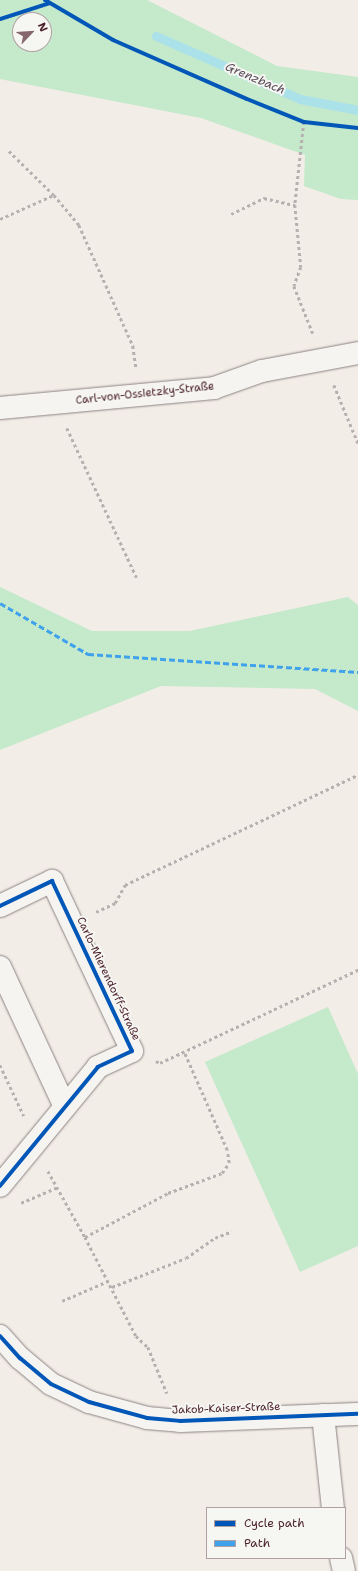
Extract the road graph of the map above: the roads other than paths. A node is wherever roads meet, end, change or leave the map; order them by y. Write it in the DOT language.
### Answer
graph roads {
  1 [pos="358,353"];
  2 [pos="0,408"];
  3 [pos="0,906"];
  4 [pos="0,967"];
  5 [pos="65,1107"];
  6 [pos="0,1186"];
  7 [pos="0,1336"];
  8 [pos="358,1414"];
  9 [pos="323,1415"];
  10 [pos="333,1507"];
  11 [pos="341,1559"];
  12 [pos="344,1571"];
  1 -- 2 [label="street, Carl-von-Ossietzky-Straße"];
  3 -- 5 [label="street, Carlo-Mierendorff-Straße"];
  4 -- 5 [label="street"];
  5 -- 6 [label="street, Carlo-Mierendorff-Straße"];
  7 -- 9 [label="street, Jakob-Kaiser-Straße"];
  8 -- 9 [label="street, Jakob-Kaiser-Straße"];
  9 -- 10 [label="street"];
  11 -- 12 [label="street"];
}
